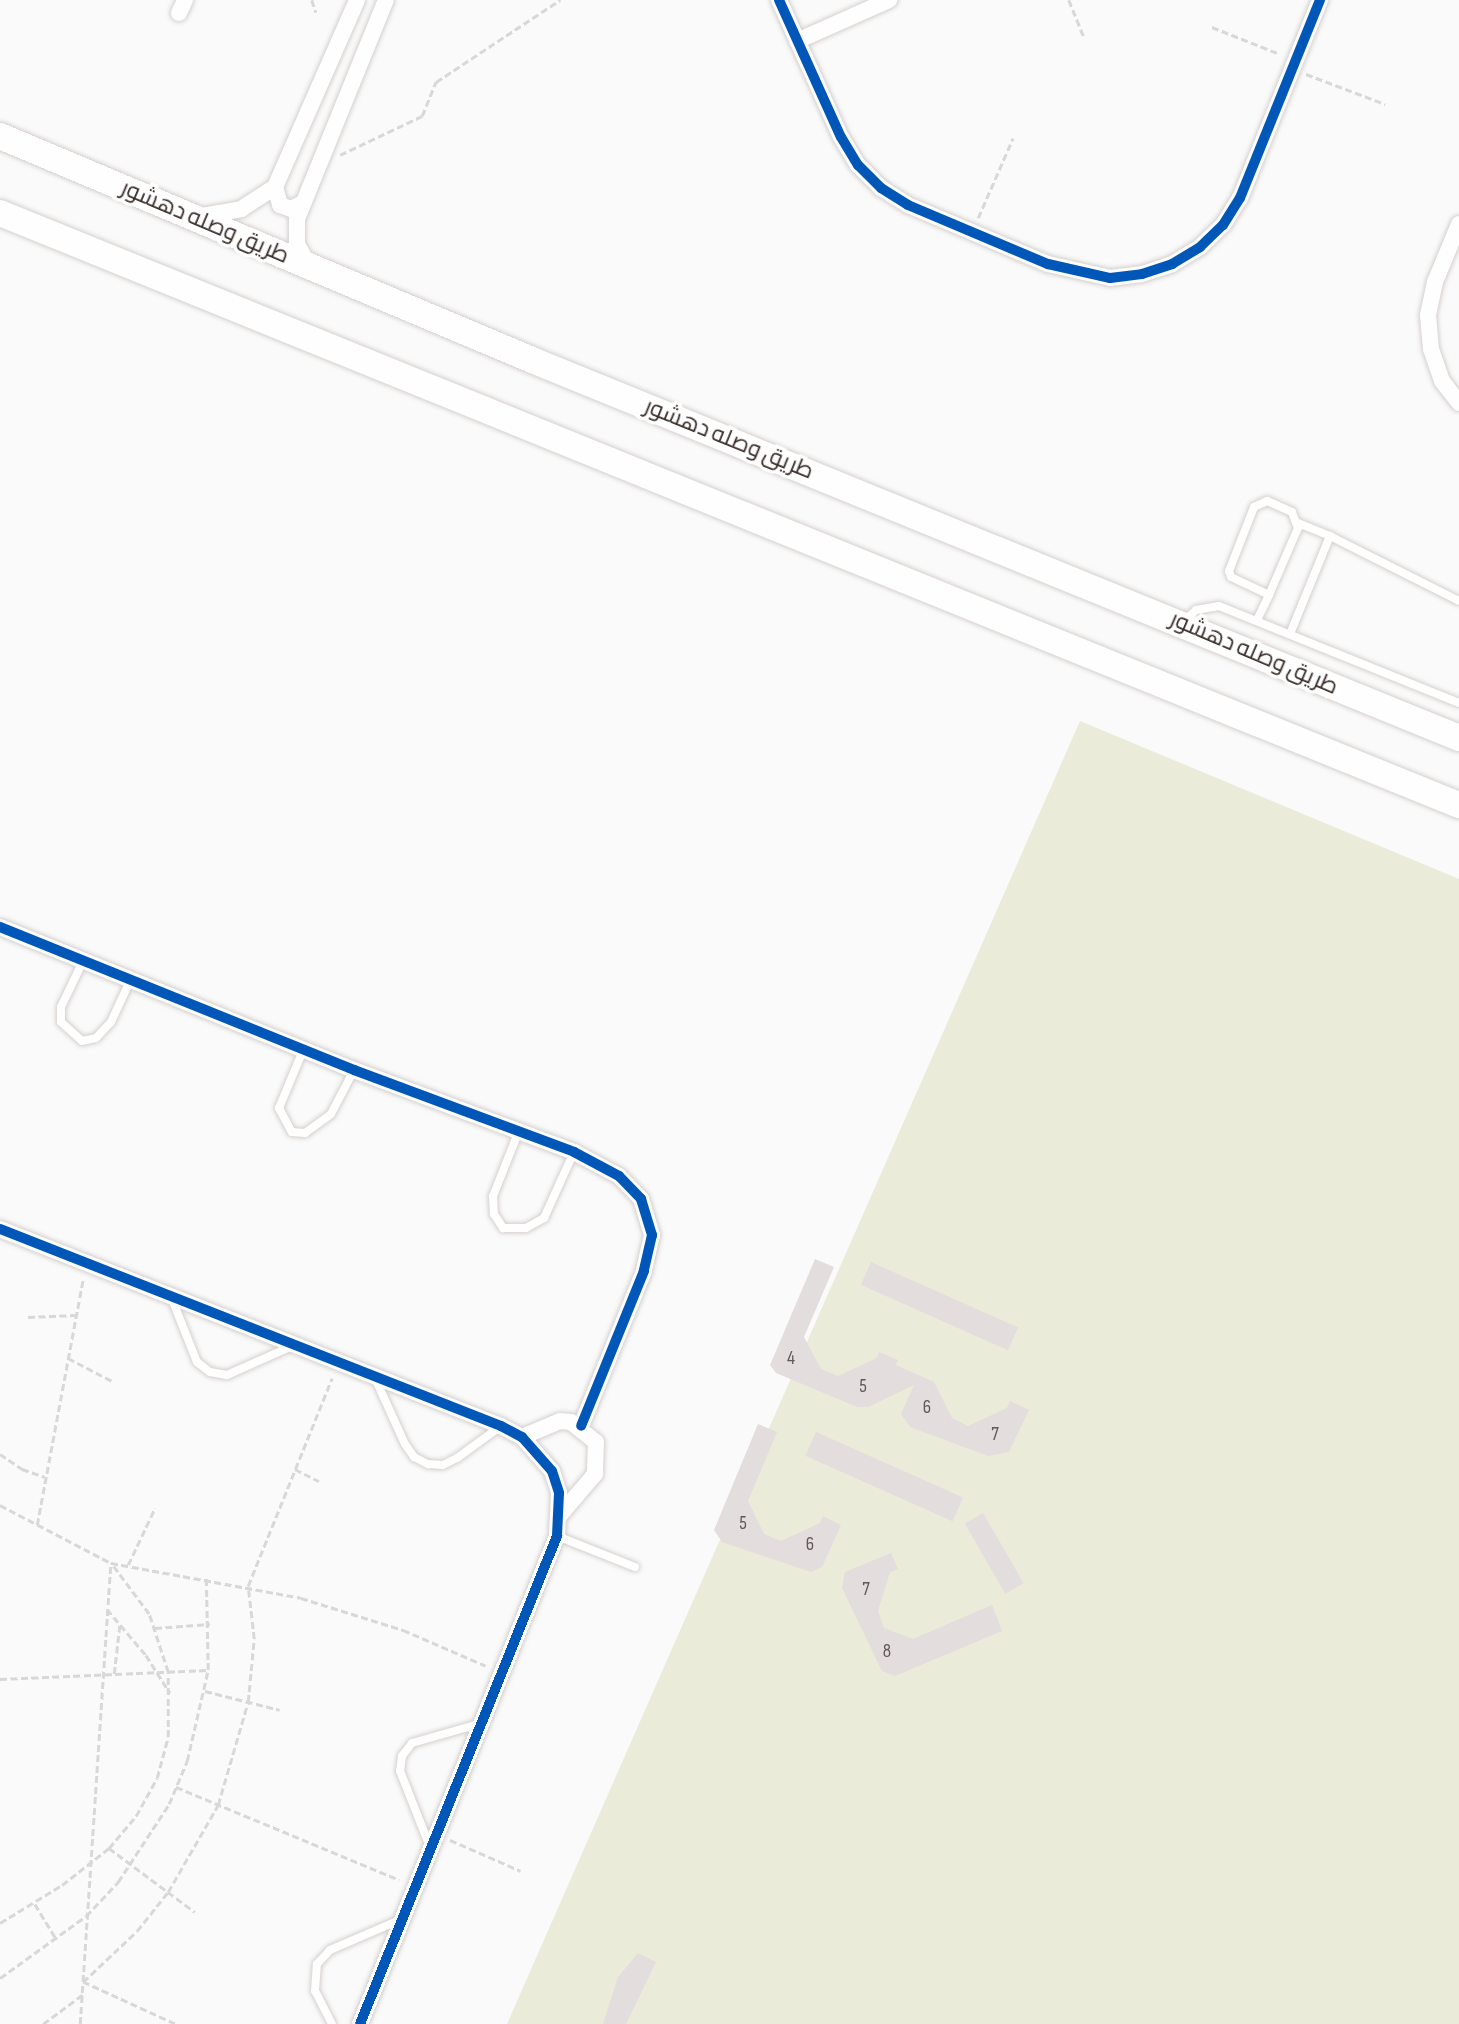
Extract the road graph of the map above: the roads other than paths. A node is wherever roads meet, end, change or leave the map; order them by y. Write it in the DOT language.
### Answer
graph roads {
  1 [pos="357,0"];
  2 [pos="386,0"];
  3 [pos="779,0"];
  4 [pos="889,0"];
  5 [pos="1320,0"];
  6 [pos="797,41"];
  7 [pos="0,136"];
  8 [pos="275,187"];
  9 [pos="303,203"];
  10 [pos="0,213"];
  11 [pos="194,216"];
  12 [pos="1459,224"];
  13 [pos="310,266"];
  14 [pos="1459,403"];
  15 [pos="1298,523"];
  16 [pos="1330,536"];
  17 [pos="1269,595"];
  18 [pos="1459,601"];
  19 [pos="1257,620"];
  20 [pos="1182,622"];
  21 [pos="1290,634"];
  22 [pos="1459,703"];
  23 [pos="1459,738"];
  24 [pos="1459,806"];
  25 [pos="0,927"];
  26 [pos="84,959"];
  27 [pos="131,979"];
  28 [pos="303,1048"];
  29 [pos="354,1070"];
  30 [pos="518,1133"];
  31 [pos="574,1152"];
  32 [pos="0,1229"];
  33 [pos="172,1296"];
  34 [pos="295,1345"];
  35 [pos="374,1376"];
  36 [pos="501,1426"];
  37 [pos="581,1426"];
  38 [pos="523,1437"];
  39 [pos="560,1515"];
  40 [pos="557,1536"];
  41 [pos="635,1567"];
  42 [pos="482,1722"];
  43 [pos="432,1841"];
  44 [pos="403,1919"];
  45 [pos="332,2024"];
  46 [pos="360,2024"];
  1 -- 8 [label="street"];
  2 -- 9 [label="street"];
  3 -- 6 [label="street"];
  4 -- 6 [label="street"];
  5 -- 6 [label="street"];
  7 -- 11 [label="main road, طريق وصله دهشور"];
  8 -- 9 [label="street"];
  8 -- 11 [label="street"];
  9 -- 13 [label="street"];
  10 -- 24 [label="main road"];
  11 -- 13 [label="main road, طريق وصله دهشور"];
  12 -- 14 [label="street"];
  13 -- 20 [label="main road, طريق وصله دهشور"];
  15 -- 16 [label="lane"];
  15 -- 17 [label="lane"];
  15 -- 17 [label="lane"];
  16 -- 18 [label="lane"];
  16 -- 21 [label="lane"];
  17 -- 19 [label="lane"];
  19 -- 20 [label="lane"];
  19 -- 21 [label="lane"];
  20 -- 23 [label="main road, طريق وصله دهشور"];
  21 -- 22 [label="lane"];
  25 -- 26 [label="street"];
  26 -- 27 [label="street"];
  26 -- 27 [label="lane"];
  27 -- 28 [label="street"];
  28 -- 29 [label="street"];
  28 -- 29 [label="lane"];
  29 -- 30 [label="street"];
  30 -- 31 [label="street"];
  30 -- 31 [label="lane"];
  31 -- 37 [label="street"];
  32 -- 33 [label="street"];
  33 -- 34 [label="street"];
  33 -- 34 [label="lane"];
  34 -- 35 [label="street"];
  35 -- 36 [label="street"];
  35 -- 36 [label="lane"];
  36 -- 38 [label="street"];
  37 -- 38 [label="street"];
  37 -- 39 [label="street"];
  38 -- 39 [label="street"];
  39 -- 40 [label="street"];
  40 -- 41 [label="lane"];
  40 -- 42 [label="street"];
  42 -- 43 [label="street"];
  42 -- 43 [label="lane"];
  43 -- 44 [label="street"];
  44 -- 45 [label="lane"];
  44 -- 46 [label="street"];
}
